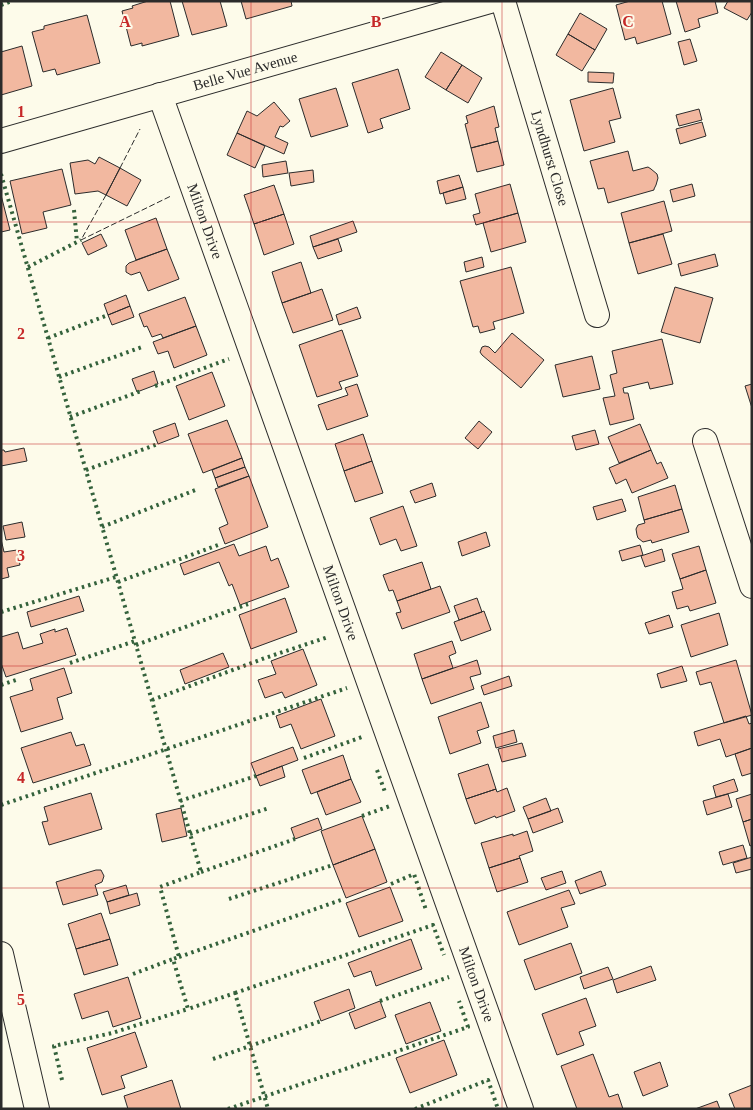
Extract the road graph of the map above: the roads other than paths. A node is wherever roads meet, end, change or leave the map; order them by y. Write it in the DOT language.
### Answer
graph roads {
  1 [pos="490,1"];
  2 [pos="502,1"];
  3 [pos="160,95"];
  4 [pos="1,141"];
  5 [pos="597,315"];
  6 [pos="705,440"];
  7 [pos="752,586"];
  8 [pos="1,954"];
  9 [pos="37,1109"];
  10 [pos="521,1109"];
  1 -- 3 [label="street, Belle Vue Avenue"];
  2 -- 5 [label="street, Lyndhurst Close"];
  3 -- 4 [label="street, Belle Vue Avenue"];
  3 -- 10 [label="street, Milton Drive"];
  6 -- 7 [label="street"];
  8 -- 9 [label="street"];
}
